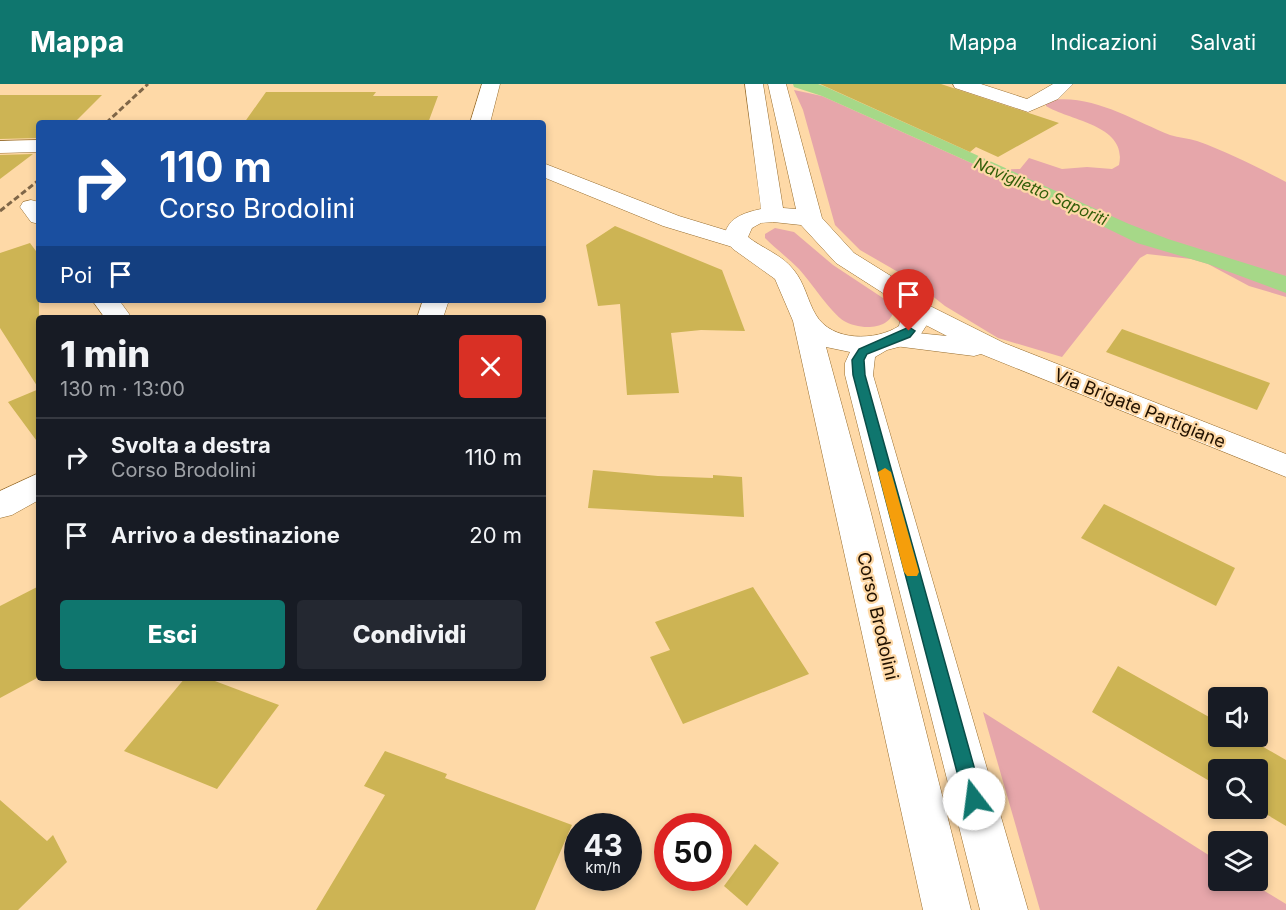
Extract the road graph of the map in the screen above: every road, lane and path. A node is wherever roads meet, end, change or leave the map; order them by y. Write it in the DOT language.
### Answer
graph roads {
  1 [pos="472,84"];
  2 [pos="491,84"];
  3 [pos="754,84"];
  4 [pos="777,84"];
  5 [pos="962,84"];
  6 [pos="1064,84"];
  7 [pos="481,120"];
  8 [pos="0,147"];
  9 [pos="36,147"];
  10 [pos="546,169"];
  11 [pos="773,215"];
  12 [pos="811,222"];
  13 [pos="740,233"];
  14 [pos="107,303"];
  15 [pos="915,309"];
  16 [pos="117,315"];
  17 [pos="806,322"];
  18 [pos="889,341"];
  19 [pos="994,349"];
  20 [pos="1286,466"];
  21 [pos="36,487"];
  22 [pos="0,506"];
  23 [pos="947,910"];
  24 [pos="1004,910"];
  1 -- 2 [label="main road"];
  2 -- 7 [label="main road"];
  3 -- 11 [label="main road"];
  4 -- 12 [label="main road"];
  5 -- 6 [label="main road"];
  8 -- 9 [label="main road"];
  10 -- 13 [label="main road, Corso Brodolini"];
  11 -- 12 [label="main road"];
  11 -- 13 [label="main road"];
  12 -- 15 [label="main road"];
  13 -- 17 [label="main road, Corso Brodolini"];
  14 -- 16 [label="main road"];
  15 -- 18 [label="main road"];
  15 -- 19 [label="main road, Via Brigate Partigiane"];
  17 -- 18 [label="main road"];
  17 -- 23 [label="main road, Corso Brodolini"];
  18 -- 19 [label="main road, Via Brigate Partigiane"];
  18 -- 24 [label="main road"];
  19 -- 20 [label="main road, Via Brigate Partigiane"];
  21 -- 22 [label="main road"];
}
